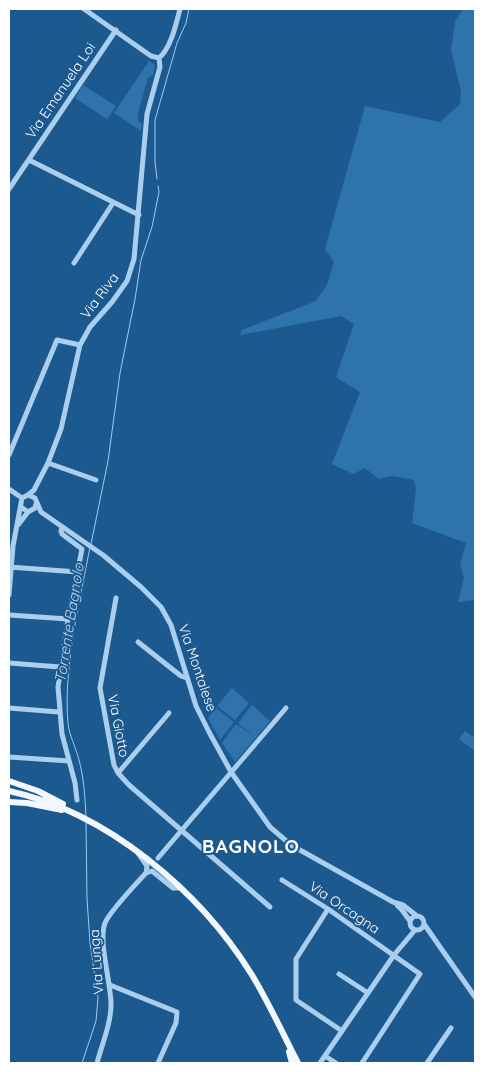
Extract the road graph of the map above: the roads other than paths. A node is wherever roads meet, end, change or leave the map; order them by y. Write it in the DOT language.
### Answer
graph roads {
  1 [pos="84,9"];
  2 [pos="180,9"];
  3 [pos="116,30"];
  4 [pos="159,58"];
  5 [pos="28,160"];
  6 [pos="9,189"];
  7 [pos="113,203"];
  8 [pos="139,215"];
  9 [pos="74,262"];
  10 [pos="80,344"];
  11 [pos="9,455"];
  12 [pos="48,463"];
  13 [pos="96,480"];
  14 [pos="39,483"];
  15 [pos="9,489"];
  16 [pos="28,495"];
  17 [pos="22,498"];
  18 [pos="36,501"];
  19 [pos="21,507"];
  20 [pos="28,512"];
  21 [pos="16,527"];
  22 [pos="62,527"];
  23 [pos="10,567"];
  24 [pos="78,572"];
  25 [pos="9,596"];
  26 [pos="116,598"];
  27 [pos="9,615"];
  28 [pos="68,619"];
  29 [pos="138,642"];
  30 [pos="9,663"];
  31 [pos="60,667"];
  32 [pos="187,678"];
  33 [pos="9,708"];
  34 [pos="286,708"];
  35 [pos="59,712"];
  36 [pos="169,714"];
  37 [pos="9,757"];
  38 [pos="68,761"];
  39 [pos="231,772"];
  40 [pos="118,773"];
  41 [pos="9,781"];
  42 [pos="9,792"];
  43 [pos="76,800"];
  44 [pos="9,802"];
  45 [pos="68,810"];
  46 [pos="76,814"];
  47 [pos="182,830"];
  48 [pos="136,850"];
  49 [pos="158,858"];
  50 [pos="146,873"];
  51 [pos="282,880"];
  52 [pos="180,888"];
  53 [pos="393,902"];
  54 [pos="270,907"];
  55 [pos="328,909"];
  56 [pos="417,916"];
  57 [pos="410,921"];
  58 [pos="424,924"];
  59 [pos="417,930"];
  60 [pos="433,936"];
  61 [pos="394,956"];
  62 [pos="339,974"];
  63 [pos="110,985"];
  64 [pos="368,993"];
  65 [pos="475,998"];
  66 [pos="451,1028"];
  67 [pos="342,1031"];
  68 [pos="287,1043"];
  69 [pos="325,1056"];
  70 [pos="96,1063"];
  71 [pos="158,1063"];
  72 [pos="292,1063"];
  73 [pos="298,1063"];
  74 [pos="320,1063"];
  75 [pos="336,1063"];
  76 [pos="362,1063"];
  77 [pos="427,1063"];
  1 -- 3 [label="street"];
  2 -- 4 [label="street"];
  3 -- 4 [label="street"];
  3 -- 5 [label="street, Via Emanuela Loi"];
  4 -- 8 [label="street, Via Riva"];
  5 -- 6 [label="street, Via Emanuela Loi"];
  5 -- 7 [label="street"];
  7 -- 8 [label="street"];
  7 -- 9 [label="street"];
  8 -- 10 [label="street, Via Riva"];
  10 -- 11 [label="street"];
  10 -- 12 [label="street, Via Riva"];
  12 -- 13 [label="street"];
  12 -- 14 [label="street, Via Riva"];
  14 -- 16 [label="street, Via Riva"];
  14 -- 18 [label="street, Via Riva"];
  15 -- 17 [label="street"];
  16 -- 17 [label="street"];
  16 -- 18 [label="street, Via Montalese"];
  17 -- 19 [label="street"];
  18 -- 20 [label="street"];
  18 -- 22 [label="street, Via Montalese"];
  19 -- 20 [label="street"];
  19 -- 21 [label="street"];
  20 -- 21 [label="street"];
  21 -- 23 [label="street"];
  22 -- 24 [label="street"];
  22 -- 32 [label="street, Via Montalese"];
  23 -- 24 [label="street"];
  23 -- 25 [label="street"];
  24 -- 28 [label="street"];
  26 -- 40 [label="street, Via Giotto"];
  27 -- 28 [label="street"];
  28 -- 31 [label="street"];
  29 -- 32 [label="street"];
  30 -- 31 [label="street"];
  31 -- 35 [label="street"];
  32 -- 39 [label="street, Via Montalese"];
  33 -- 35 [label="street"];
  34 -- 39 [label="street"];
  35 -- 38 [label="street"];
  36 -- 40 [label="street"];
  37 -- 38 [label="street"];
  38 -- 43 [label="street"];
  39 -- 47 [label="street"];
  39 -- 53 [label="street, Via Montalese"];
  40 -- 47 [label="street, Via Giotto"];
  41 -- 46 [label="main road"];
  42 -- 45 [label="main road"];
  44 -- 45 [label="main road"];
  45 -- 46 [label="main road"];
  46 -- 48 [label="main road"];
  47 -- 49 [label="street"];
  47 -- 54 [label="street, Via Giotto"];
  48 -- 50 [label="street"];
  48 -- 52 [label="main road"];
  50 -- 52 [label="street"];
  50 -- 63 [label="street, Via Lunga"];
  51 -- 55 [label="street, Via Orcagna"];
  52 -- 68 [label="main road"];
  53 -- 56 [label="street, Via Montalese"];
  53 -- 57 [label="street, Via Montalese"];
  55 -- 61 [label="street, Via Orcagna"];
  55 -- 67 [label="street"];
  56 -- 57 [label="street"];
  56 -- 58 [label="street, Via Montalese"];
  57 -- 59 [label="street, Via Montalese"];
  58 -- 59 [label="street"];
  58 -- 60 [label="street, Via Montalese"];
  59 -- 60 [label="street"];
  59 -- 61 [label="street"];
  60 -- 65 [label="street, Via Montalese"];
  61 -- 64 [label="street"];
  61 -- 76 [label="street, Via Orcagna"];
  62 -- 64 [label="street"];
  63 -- 70 [label="street, Via Lunga"];
  63 -- 71 [label="street"];
  64 -- 67 [label="street"];
  66 -- 77 [label="street"];
  67 -- 69 [label="street"];
  68 -- 72 [label="main road"];
  68 -- 73 [label="main road"];
  69 -- 74 [label="street"];
  69 -- 75 [label="street"];
}
